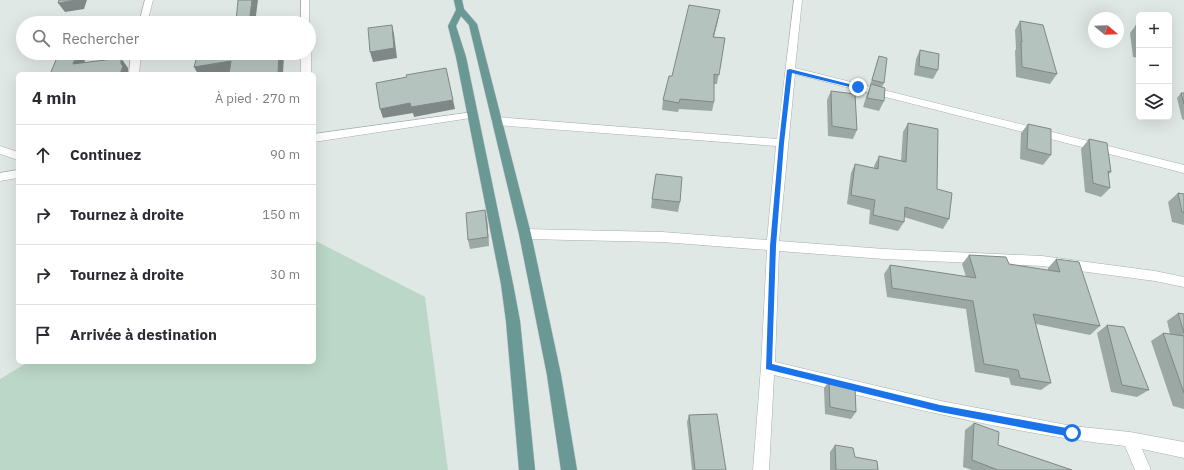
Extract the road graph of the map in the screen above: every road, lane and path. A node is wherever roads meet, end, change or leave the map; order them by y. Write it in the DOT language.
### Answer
graph roads {
  1 [pos="149,0"];
  2 [pos="304,0"];
  3 [pos="798,0"];
  4 [pos="459,5"];
  5 [pos="145,16"];
  6 [pos="305,16"];
  7 [pos="135,60"];
  8 [pos="306,60"];
  9 [pos="790,70"];
  10 [pos="134,72"];
  11 [pos="306,72"];
  12 [pos="473,115"];
  13 [pos="496,121"];
  14 [pos="316,138"];
  15 [pos="782,143"];
  16 [pos="0,150"];
  17 [pos="16,155"];
  18 [pos="1184,169"];
  19 [pos="16,174"];
  20 [pos="0,177"];
  21 [pos="525,234"];
  22 [pos="773,246"];
  23 [pos="1184,282"];
  24 [pos="768,367"];
  25 [pos="1130,439"];
  26 [pos="1184,450"];
  27 [pos="527,470"];
  28 [pos="568,470"];
  29 [pos="761,470"];
  30 [pos="1143,470"];
  1 -- 5 [label="street"];
  2 -- 6 [label="street"];
  3 -- 9 [label="street"];
  4 -- 12 [label="main road"];
  4 -- 13 [label="main road"];
  7 -- 10 [label="street"];
  8 -- 11 [label="street"];
  9 -- 15 [label="street"];
  9 -- 18 [label="street"];
  12 -- 14 [label="street"];
  12 -- 27 [label="main road"];
  13 -- 15 [label="street"];
  13 -- 21 [label="main road"];
  15 -- 22 [label="street"];
  16 -- 17 [label="street"];
  19 -- 20 [label="street"];
  21 -- 22 [label="street"];
  21 -- 28 [label="main road"];
  22 -- 23 [label="street"];
  22 -- 24 [label="street"];
  24 -- 25 [label="street"];
  24 -- 29 [label="street"];
  25 -- 26 [label="street"];
  25 -- 30 [label="street"];
}
